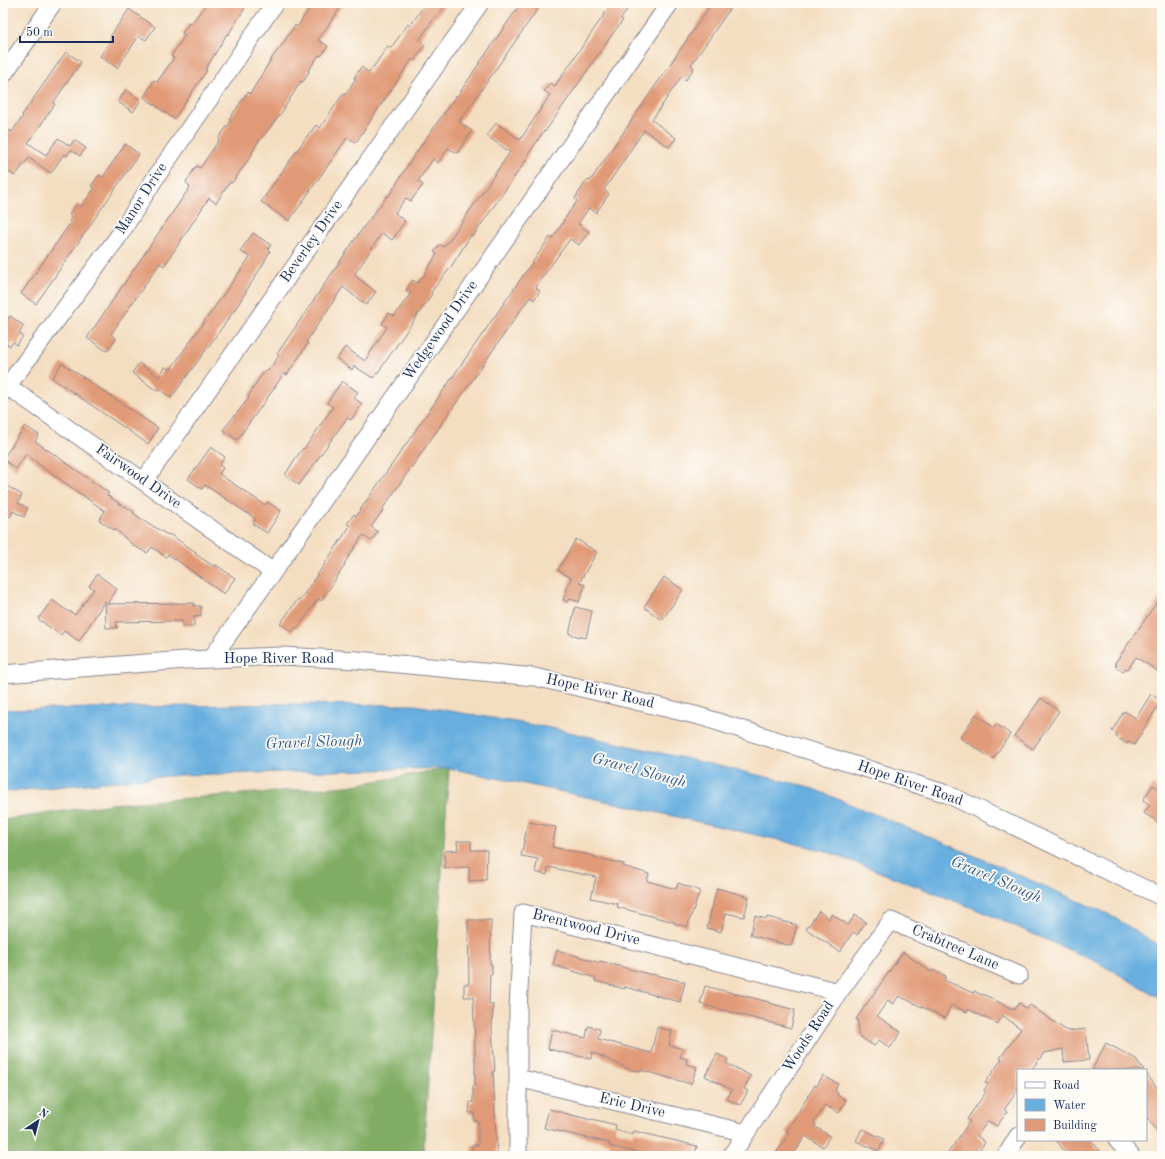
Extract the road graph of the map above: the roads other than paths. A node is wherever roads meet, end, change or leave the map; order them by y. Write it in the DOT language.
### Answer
graph roads {
  1 [pos="53,3"];
  2 [pos="275,3"];
  3 [pos="480,3"];
  4 [pos="670,3"];
  5 [pos="3,75"];
  6 [pos="4,387"];
  7 [pos="144,481"];
  8 [pos="273,572"];
  9 [pos="211,659"];
  10 [pos="3,674"];
  11 [pos="1162,897"];
  12 [pos="891,920"];
  13 [pos="1019,975"];
  14 [pos="839,992"];
  15 [pos="518,1078"];
  16 [pos="746,1133"];
  17 [pos="1017,1138"];
  18 [pos="1118,1141"];
  19 [pos="518,1156"];
  20 [pos="731,1156"];
  21 [pos="1006,1156"];
  22 [pos="1131,1156"];
  1 -- 5 [label="street"];
  2 -- 6 [label="street, Manor Drive"];
  3 -- 7 [label="street, Beverley Drive"];
  4 -- 8 [label="street, Wedgewood Drive"];
  6 -- 7 [label="street, Fairwood Drive"];
  7 -- 8 [label="street, Fairwood Drive"];
  8 -- 9 [label="street, Wedgewood Drive"];
  9 -- 10 [label="street, Hope River Road"];
  9 -- 11 [label="street, Hope River Road"];
  12 -- 13 [label="street, Crabtree Lane"];
  12 -- 14 [label="street, Woods Road"];
  14 -- 15 [label="street, Brentwood Drive"];
  14 -- 16 [label="street, Woods Road"];
  15 -- 16 [label="street, Eric Drive"];
  15 -- 19 [label="street, Brentwood Drive"];
  16 -- 20 [label="street, Woods Road"];
  17 -- 21 [label="street"];
  18 -- 22 [label="street"];
}
